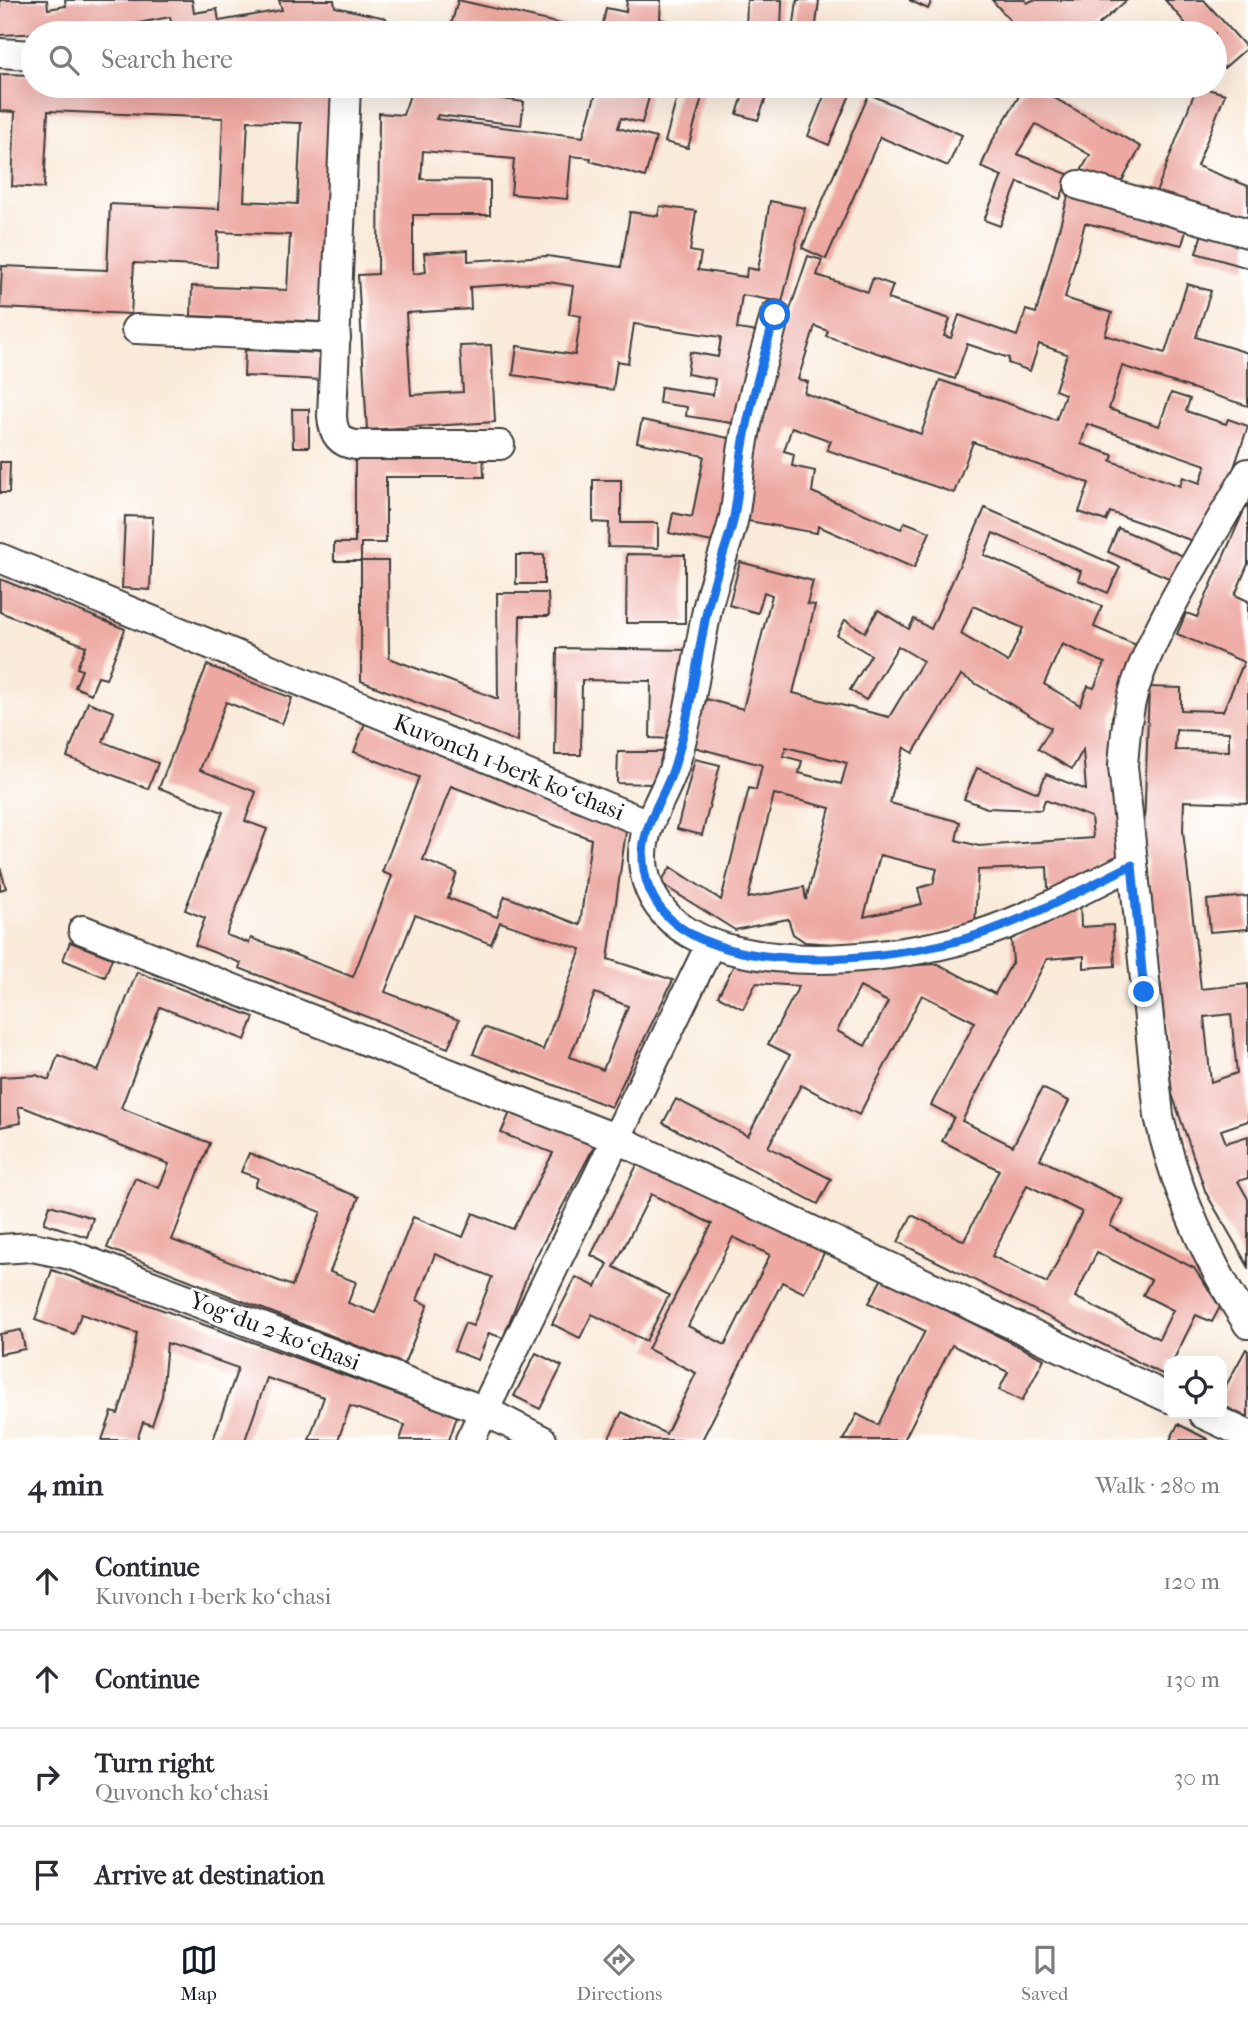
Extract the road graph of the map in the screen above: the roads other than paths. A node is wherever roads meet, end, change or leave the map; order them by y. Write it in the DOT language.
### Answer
graph roads {
  1 [pos="0,53"];
  2 [pos="21,54"];
  3 [pos="346,98"];
  4 [pos="1079,185"];
  5 [pos="1248,233"];
  6 [pos="775,315"];
  7 [pos="136,329"];
  8 [pos="336,338"];
  9 [pos="500,445"];
  10 [pos="1248,473"];
  11 [pos="0,558"];
  12 [pos="648,824"];
  13 [pos="1132,865"];
  14 [pos="83,930"];
  15 [pos="710,946"];
  16 [pos="617,1139"];
  17 [pos="0,1249"];
  18 [pos="1248,1324"];
  19 [pos="1164,1396"];
  20 [pos="485,1411"];
  21 [pos="1214,1419"];
  22 [pos="1248,1435"];
  23 [pos="470,1440"];
  24 [pos="542,1440"];
  1 -- 2 [label="street"];
  3 -- 8 [label="street"];
  4 -- 5 [label="street"];
  6 -- 12 [label="street, Kuvonch 1-berk koʻchasi"];
  7 -- 8 [label="street"];
  8 -- 9 [label="street"];
  10 -- 13 [label="street"];
  11 -- 12 [label="street, Kuvonch 1-berk koʻchasi"];
  12 -- 15 [label="street"];
  13 -- 15 [label="street"];
  13 -- 18 [label="street"];
  14 -- 16 [label="street"];
  15 -- 16 [label="street"];
  16 -- 19 [label="street"];
  16 -- 20 [label="street"];
  17 -- 20 [label="street, Yogʻdu 2-koʻchasi"];
  20 -- 23 [label="street"];
  20 -- 24 [label="street, Yogʻdu 2-koʻchasi"];
  21 -- 22 [label="street"];
}
